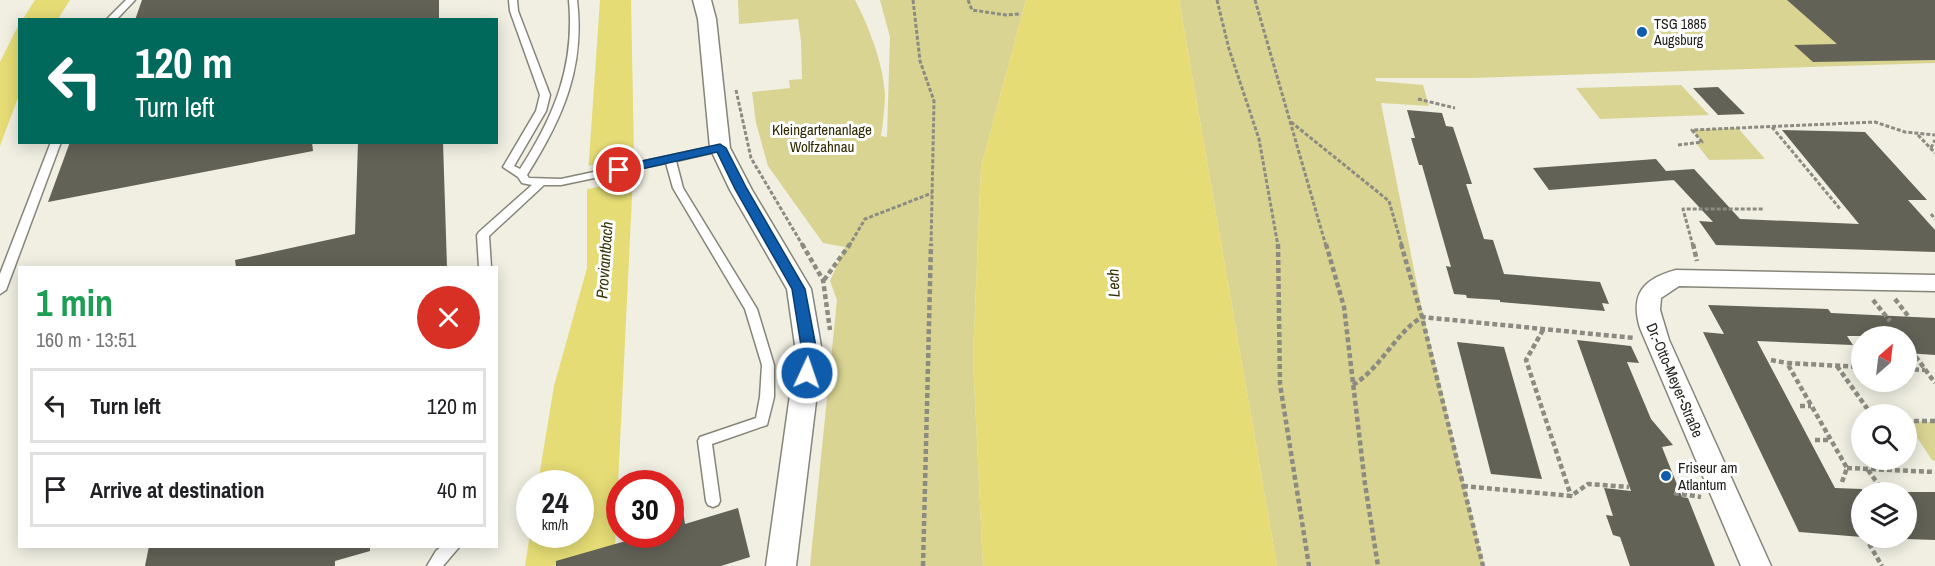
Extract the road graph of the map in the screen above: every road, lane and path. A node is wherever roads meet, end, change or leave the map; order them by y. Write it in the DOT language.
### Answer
graph roads {
  1 [pos="131,0"];
  2 [pos="513,0"];
  3 [pos="573,0"];
  4 [pos="702,0"];
  5 [pos="913,0"];
  6 [pos="968,0"];
  7 [pos="1217,0"];
  8 [pos="1255,0"];
  9 [pos="1020,14"];
  10 [pos="112,18"];
  11 [pos="1418,99"];
  12 [pos="1455,108"];
  13 [pos="1290,122"];
  14 [pos="1772,127"];
  15 [pos="1917,135"];
  16 [pos="1935,135"];
  17 [pos="1935,140"];
  18 [pos="55,144"];
  19 [pos="1678,145"];
  20 [pos="720,148"];
  21 [pos="1931,148"];
  22 [pos="1935,153"];
  23 [pos="663,160"];
  24 [pos="522,175"];
  25 [pos="540,183"];
  26 [pos="932,193"];
  27 [pos="1764,209"];
  28 [pos="1841,210"];
  29 [pos="1930,214"];
  30 [pos="1935,219"];
  31 [pos="485,266"];
  32 [pos="1702,278"];
  33 [pos="824,280"];
  34 [pos="1935,284"];
  35 [pos="0,290"];
  36 [pos="1422,317"];
  37 [pos="1543,330"];
  38 [pos="1656,340"];
  39 [pos="1917,359"];
  40 [pos="1772,360"];
  41 [pos="1787,363"];
  42 [pos="1837,366"];
  43 [pos="1851,367"];
  44 [pos="1917,370"];
  45 [pos="1925,370"];
  46 [pos="1935,383"];
  47 [pos="1353,385"];
  48 [pos="1864,404"];
  49 [pos="1800,406"];
  50 [pos="1812,406"];
  51 [pos="1917,421"];
  52 [pos="1935,422"];
  53 [pos="1815,440"];
  54 [pos="1831,440"];
  55 [pos="1846,468"];
  56 [pos="1851,468"];
  57 [pos="1868,470"];
  58 [pos="1933,472"];
  59 [pos="1935,479"];
  60 [pos="1842,482"];
  61 [pos="1877,482"];
  62 [pos="1463,486"];
  63 [pos="1629,487"];
  64 [pos="1571,496"];
  65 [pos="713,501"];
  66 [pos="451,548"];
  67 [pos="1871,548"];
  68 [pos="435,566"];
  69 [pos="781,566"];
  70 [pos="923,566"];
  71 [pos="1310,566"];
  72 [pos="1378,566"];
  73 [pos="1483,566"];
  74 [pos="1755,566"];
  75 [pos="1882,566"];
  1 -- 10 [label="lane"];
  2 -- 24 [label="lane"];
  3 -- 24 [label="lane"];
  4 -- 20 [label="street"];
  5 -- 26 [label="path"];
  6 -- 9 [label="path"];
  7 -- 71 [label="path"];
  8 -- 13 [label="path"];
  11 -- 12 [label="path"];
  13 -- 36 [label="path"];
  13 -- 47 [label="path"];
  14 -- 15 [label="path"];
  14 -- 19 [label="path"];
  14 -- 28 [label="path"];
  15 -- 16 [label="path"];
  15 -- 21 [label="path"];
  17 -- 21 [label="path"];
  18 -- 35 [label="lane"];
  20 -- 23 [label="lane"];
  20 -- 69 [label="street"];
  21 -- 22 [label="path"];
  23 -- 25 [label="lane"];
  23 -- 65 [label="lane"];
  24 -- 25 [label="lane"];
  25 -- 31 [label="lane"];
  26 -- 33 [label="path"];
  26 -- 70 [label="path"];
  27 -- 32 [label="path"];
  29 -- 30 [label="path"];
  32 -- 34 [label="street, Dr.-Otto-Meyer-Straße"];
  32 -- 38 [label="street, Dr.-Otto-Meyer-Straße"];
  36 -- 37 [label="path"];
  36 -- 47 [label="path"];
  36 -- 62 [label="path"];
  37 -- 38 [label="path"];
  37 -- 64 [label="path"];
  38 -- 74 [label="street, Dr.-Otto-Meyer-Straße"];
  39 -- 45 [label="path"];
  40 -- 41 [label="path"];
  41 -- 42 [label="path"];
  41 -- 50 [label="path"];
  42 -- 43 [label="path"];
  42 -- 48 [label="path"];
  44 -- 45 [label="path"];
  45 -- 46 [label="path"];
  47 -- 72 [label="path"];
  49 -- 50 [label="path"];
  50 -- 54 [label="path"];
  51 -- 52 [label="path"];
  53 -- 54 [label="path"];
  54 -- 55 [label="path"];
  55 -- 56 [label="path"];
  55 -- 60 [label="path"];
  57 -- 58 [label="path"];
  57 -- 61 [label="path"];
  58 -- 59 [label="path"];
  62 -- 64 [label="path"];
  62 -- 73 [label="path"];
  63 -- 64 [label="path"];
  66 -- 68 [label="lane"];
  67 -- 75 [label="path"];
}
